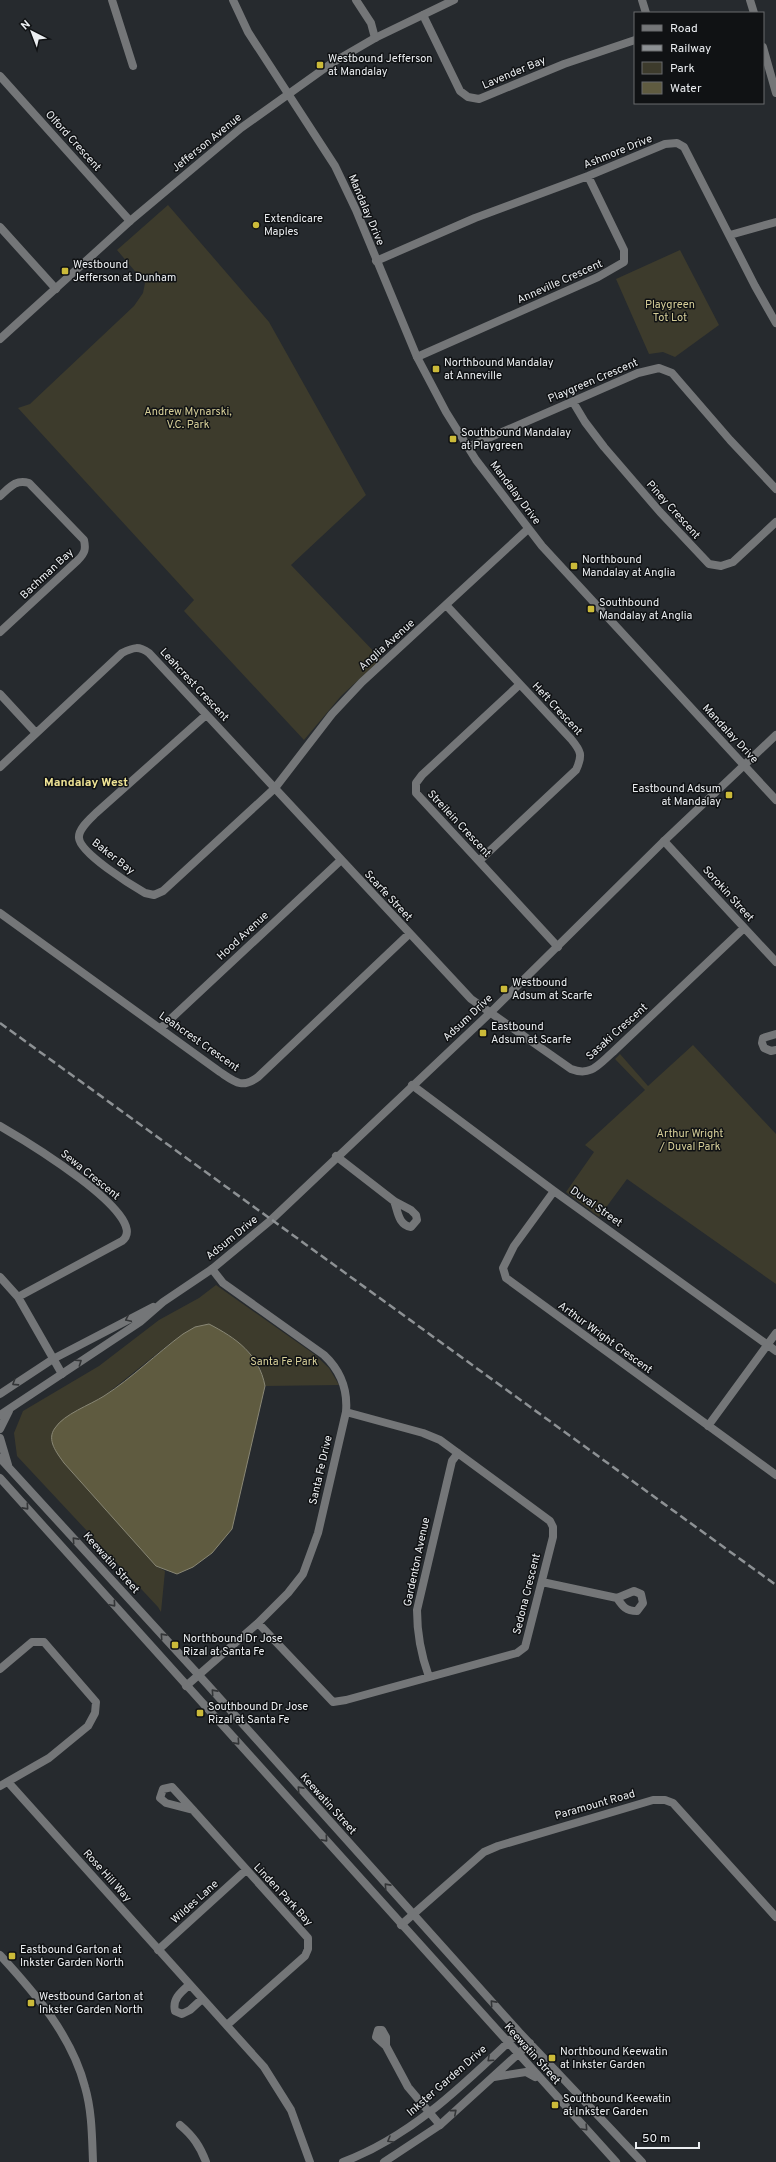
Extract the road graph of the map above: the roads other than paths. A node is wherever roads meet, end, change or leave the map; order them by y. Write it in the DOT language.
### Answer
graph roads {
  1 [pos="112,0"];
  2 [pos="233,0"];
  3 [pos="356,0"];
  4 [pos="454,0"];
  5 [pos="642,0"];
  6 [pos="750,0"];
  7 [pos="646,12"];
  8 [pos="754,12"];
  9 [pos="423,15"];
  10 [pos="375,38"];
  11 [pos="634,40"];
  12 [pos="764,51"];
  13 [pos="133,66"];
  14 [pos="0,76"];
  15 [pos="289,93"];
  16 [pos="776,93"];
  17 [pos="588,176"];
  18 [pos="130,221"];
  19 [pos="776,222"];
  20 [pos="0,226"];
  21 [pos="730,235"];
  22 [pos="376,261"];
  23 [pos="56,289"];
  24 [pos="776,323"];
  25 [pos="0,339"];
  26 [pos="416,357"];
  27 [pos="573,402"];
  28 [pos="468,447"];
  29 [pos="776,489"];
  30 [pos="0,496"];
  31 [pos="776,522"];
  32 [pos="528,530"];
  33 [pos="446,605"];
  34 [pos="0,632"];
  35 [pos="519,685"];
  36 [pos="0,694"];
  37 [pos="206,715"];
  38 [pos="36,733"];
  39 [pos="776,735"];
  40 [pos="744,765"];
  41 [pos="0,767"];
  42 [pos="275,788"];
  43 [pos="776,800"];
  44 [pos="664,841"];
  45 [pos="341,860"];
  46 [pos="479,861"];
  47 [pos="0,913"];
  48 [pos="744,928"];
  49 [pos="409,934"];
  50 [pos="558,947"];
  51 [pos="776,962"];
  52 [pos="491,1012"];
  53 [pos="161,1028"];
  54 [pos="776,1034"];
  55 [pos="776,1050"];
  56 [pos="412,1086"];
  57 [pos="0,1126"];
  58 [pos="336,1156"];
  59 [pos="554,1191"];
  60 [pos="394,1201"];
  61 [pos="212,1269"];
  62 [pos="0,1276"];
  63 [pos="18,1297"];
  64 [pos="163,1302"];
  65 [pos="776,1333"];
  66 [pos="768,1345"];
  67 [pos="776,1351"];
  68 [pos="53,1359"];
  69 [pos="62,1374"];
  70 [pos="0,1394"];
  71 [pos="11,1407"];
  72 [pos="346,1412"];
  73 [pos="0,1415"];
  74 [pos="708,1426"];
  75 [pos="0,1429"];
  76 [pos="0,1438"];
  77 [pos="458,1453"];
  78 [pos="0,1458"];
  79 [pos="10,1469"];
  80 [pos="776,1475"];
  81 [pos="0,1478"];
  82 [pos="542,1582"];
  83 [pos="617,1598"];
  84 [pos="258,1623"];
  85 [pos="0,1669"];
  86 [pos="198,1675"];
  87 [pos="429,1677"];
  88 [pos="186,1686"];
  89 [pos="4,1784"];
  90 [pos="193,1810"];
  91 [pos="246,1870"];
  92 [pos="413,1915"];
  93 [pos="776,1917"];
  94 [pos="401,1925"];
  95 [pos="158,1950"];
  96 [pos="0,1955"];
  97 [pos="189,1985"];
  98 [pos="202,1999"];
  99 [pos="227,2026"];
  100 [pos="519,2032"];
  101 [pos="507,2043"];
  102 [pos="530,2043"];
  103 [pos="386,2046"];
  104 [pos="518,2055"];
  105 [pos="494,2077"];
  106 [pos="540,2079"];
  107 [pos="429,2114"];
  108 [pos="180,2125"];
  109 [pos="440,2125"];
  110 [pos="93,2162"];
  111 [pos="206,2162"];
  112 [pos="310,2162"];
  113 [pos="344,2162"];
  114 [pos="384,2162"];
  115 [pos="616,2162"];
  116 [pos="642,2162"];
  1 -- 13 [label="street"];
  2 -- 15 [label="street, Mandalay Drive"];
  3 -- 10 [label="street"];
  4 -- 9 [label="street, Jefferson Avenue"];
  5 -- 7 [label="street"];
  6 -- 8 [label="street"];
  9 -- 10 [label="street, Jefferson Avenue"];
  9 -- 11 [label="street, Lavender Bay"];
  10 -- 15 [label="street, Jefferson Avenue"];
  12 -- 16 [label="street"];
  14 -- 18 [label="street, Olford Crescent"];
  15 -- 18 [label="street, Jefferson Avenue"];
  15 -- 22 [label="street, Mandalay Drive"];
  17 -- 21 [label="street, Ashmore Drive"];
  17 -- 22 [label="street, Ashmore Drive"];
  17 -- 26 [label="street, Anneville Crescent"];
  18 -- 23 [label="street, Jefferson Avenue"];
  19 -- 21 [label="street"];
  20 -- 23 [label="street"];
  21 -- 24 [label="street, Ashmore Drive"];
  22 -- 26 [label="street, Mandalay Drive"];
  23 -- 25 [label="street, Jefferson Avenue"];
  26 -- 28 [label="street, Mandalay Drive"];
  27 -- 28 [label="street, Playgreen Crescent"];
  27 -- 29 [label="street, Playgreen Crescent"];
  27 -- 31 [label="street, Piney Crescent"];
  28 -- 32 [label="street, Mandalay Drive"];
  30 -- 34 [label="street, Bachman Bay"];
  32 -- 33 [label="street, Anglia Avenue"];
  32 -- 40 [label="street, Mandalay Drive"];
  33 -- 35 [label="street, Heft Crescent"];
  33 -- 42 [label="street, Anglia Avenue"];
  35 -- 46 [label="street, Heft Crescent"];
  35 -- 46 [label="street, Streilein Crescent"];
  36 -- 38 [label="street"];
  37 -- 38 [label="street, Leahcrest Crescent"];
  37 -- 42 [label="street, Leahcrest Crescent"];
  37 -- 42 [label="street, Baker Bay"];
  38 -- 41 [label="street, Leahcrest Crescent"];
  39 -- 40 [label="street, Adsum Drive"];
  40 -- 43 [label="street, Mandalay Drive"];
  40 -- 44 [label="street, Adsum Drive"];
  42 -- 45 [label="street, Scarfe Street"];
  44 -- 48 [label="street, Sorokin Street"];
  44 -- 50 [label="street, Adsum Drive"];
  45 -- 49 [label="street, Scarfe Street"];
  45 -- 53 [label="street, Hood Avenue"];
  46 -- 50 [label="street, Streilein Crescent"];
  47 -- 53 [label="street, Leahcrest Crescent"];
  48 -- 51 [label="street, Sorokin Street"];
  48 -- 52 [label="street, Sasaki Crescent"];
  49 -- 52 [label="street, Scarfe Street"];
  49 -- 53 [label="street, Leahcrest Crescent"];
  50 -- 52 [label="street, Adsum Drive"];
  52 -- 56 [label="street, Adsum Drive"];
  54 -- 55 [label="street"];
  56 -- 58 [label="street, Adsum Drive"];
  56 -- 59 [label="street, Duval Street"];
  57 -- 63 [label="street, Sewa Crescent"];
  58 -- 60 [label="street"];
  58 -- 61 [label="street, Adsum Drive"];
  59 -- 66 [label="street, Duval Street"];
  59 -- 74 [label="street, Arthur Wright Crescent"];
  61 -- 64 [label="street, Adsum Drive"];
  61 -- 72 [label="street, Santa Fe Drive"];
  62 -- 63 [label="street"];
  63 -- 68 [label="street"];
  64 -- 68 [label="street, Adsum Drive, one-way"];
  69 -- 64 [label="street, Adsum Drive, one-way"];
  65 -- 66 [label="street"];
  66 -- 67 [label="street"];
  66 -- 74 [label="street"];
  68 -- 69 [label="street"];
  68 -- 70 [label="street, Adsum Drive, one-way"];
  69 -- 71 [label="street, Adsum Drive"];
  71 -- 73 [label="street, Adsum Drive"];
  71 -- 75 [label="street"];
  72 -- 77 [label="street, Sedona Crescent"];
  72 -- 84 [label="street, Santa Fe Drive"];
  74 -- 80 [label="street, Arthur Wright Crescent"];
  76 -- 79 [label="street"];
  77 -- 82 [label="street, Sedona Crescent"];
  77 -- 87 [label="street, Gardenton Avenue"];
  78 -- 79 [label="street, Keewatin Street"];
  86 -- 79 [label="street, Keewatin Street, one-way"];
  81 -- 88 [label="street, Keewatin Street, one-way"];
  82 -- 83 [label="street"];
  82 -- 87 [label="street, Sedona Crescent"];
  84 -- 86 [label="street, Santa Fe Drive"];
  84 -- 87 [label="street, Sedona Crescent"];
  85 -- 89 [label="street"];
  86 -- 88 [label="street, Santa Fe Drive"];
  92 -- 86 [label="street, Keewatin Street, one-way"];
  88 -- 94 [label="street, Keewatin Street, one-way"];
  89 -- 95 [label="street, Rose Hill Way"];
  90 -- 91 [label="street, Linden Park Bay"];
  91 -- 95 [label="street, Wildes Lane"];
  91 -- 99 [label="street, Linden Park Bay"];
  92 -- 93 [label="street, Paramount Road"];
  92 -- 94 [label="street, Paramount Road"];
  100 -- 92 [label="street, Keewatin Street, one-way"];
  94 -- 101 [label="street, Keewatin Street"];
  95 -- 97 [label="street, Rose Hill Way"];
  96 -- 110 [label="street"];
  97 -- 98 [label="street, Rose Hill Way"];
  97 -- 98 [label="street"];
  98 -- 99 [label="street, Rose Hill Way"];
  99 -- 112 [label="street, Rose Hill Way"];
  100 -- 101 [label="street, Inkster Garden Drive"];
  100 -- 102 [label="street, Keewatin Street"];
  101 -- 104 [label="street, Keewatin Street"];
  101 -- 107 [label="street, Inkster Garden Drive, one-way"];
  102 -- 104 [label="street"];
  102 -- 116 [label="street, Keewatin Street"];
  103 -- 107 [label="street"];
  104 -- 105 [label="street"];
  104 -- 106 [label="street, Keewatin Street"];
  105 -- 106 [label="street"];
  109 -- 105 [label="street, one-way"];
  106 -- 115 [label="street, Keewatin Street, one-way"];
  107 -- 109 [label="street"];
  107 -- 113 [label="street, Inkster Garden Drive, one-way"];
  108 -- 111 [label="street"];
  109 -- 114 [label="street"];
}
